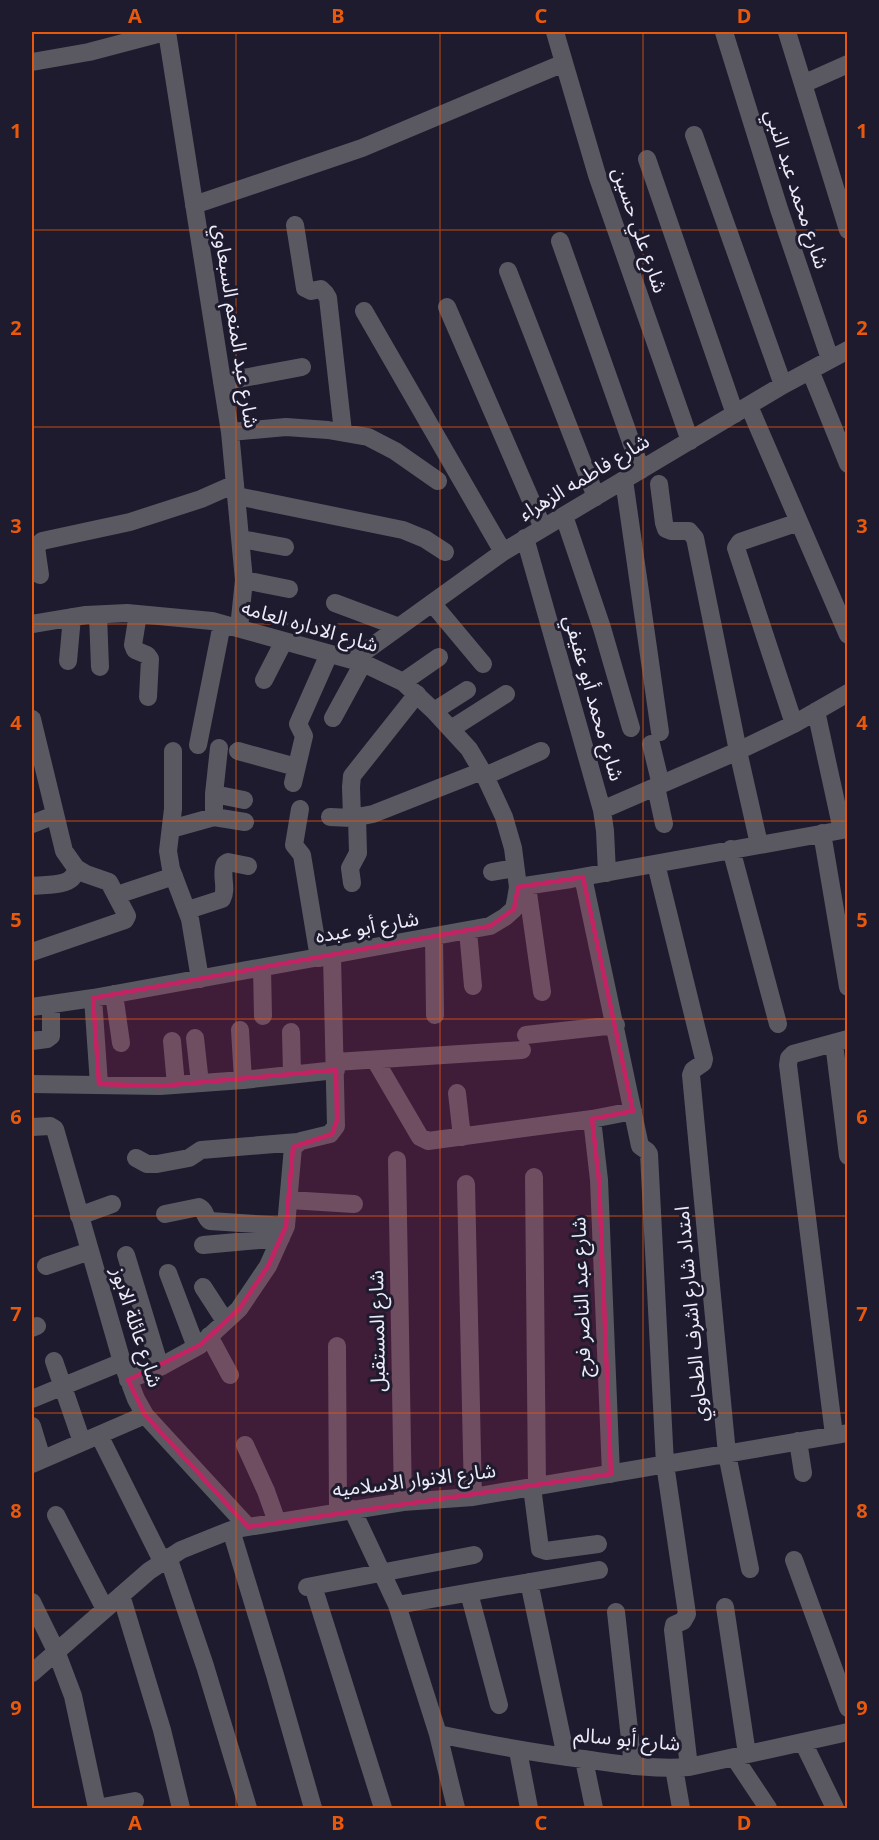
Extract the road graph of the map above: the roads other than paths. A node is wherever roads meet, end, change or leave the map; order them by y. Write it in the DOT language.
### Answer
graph roads {
  1 [pos="166,32"];
  2 [pos="555,32"];
  3 [pos="724,32"];
  4 [pos="787,32"];
  5 [pos="32,62"];
  6 [pos="564,63"];
  7 [pos="848,64"];
  8 [pos="803,84"];
  9 [pos="694,135"];
  10 [pos="647,159"];
  11 [pos="194,205"];
  12 [pos="296,225"];
  13 [pos="848,230"];
  14 [pos="560,241"];
  15 [pos="508,271"];
  16 [pos="447,307"];
  17 [pos="364,310"];
  18 [pos="848,350"];
  19 [pos="830,359"];
  20 [pos="302,367"];
  21 [pos="810,370"];
  22 [pos="222,381"];
  23 [pos="783,385"];
  24 [pos="742,410"];
  25 [pos="230,432"];
  26 [pos="343,432"];
  27 [pos="690,441"];
  28 [pos="848,464"];
  29 [pos="641,470"];
  30 [pos="624,480"];
  31 [pos="438,481"];
  32 [pos="659,484"];
  33 [pos="236,490"];
  34 [pos="596,497"];
  35 [pos="564,516"];
  36 [pos="799,522"];
  37 [pos="543,528"];
  38 [pos="525,538"];
  39 [pos="241,539"];
  40 [pos="285,547"];
  41 [pos="445,552"];
  42 [pos="503,552"];
  43 [pos="40,575"];
  44 [pos="244,580"];
  45 [pos="290,589"];
  46 [pos="335,603"];
  47 [pos="432,603"];
  48 [pos="138,614"];
  49 [pos="98,615"];
  50 [pos="72,617"];
  51 [pos="32,624"];
  52 [pos="231,626"];
  53 [pos="399,627"];
  54 [pos="848,635"];
  55 [pos="284,641"];
  56 [pos="329,654"];
  57 [pos="439,657"];
  58 [pos="68,661"];
  59 [pos="358,661"];
  60 [pos="483,664"];
  61 [pos="100,668"];
  62 [pos="264,680"];
  63 [pos="403,682"];
  64 [pos="467,690"];
  65 [pos="848,693"];
  66 [pos="417,694"];
  67 [pos="506,694"];
  68 [pos="148,697"];
  69 [pos="434,711"];
  70 [pos="816,711"];
  71 [pos="333,718"];
  72 [pos="32,719"];
  73 [pos="794,724"];
  74 [pos="631,728"];
  75 [pos="451,729"];
  76 [pos="198,745"];
  77 [pos="219,748"];
  78 [pos="172,751"];
  79 [pos="238,751"];
  80 [pos="541,751"];
  81 [pos="738,751"];
  82 [pos="484,773"];
  83 [pos="658,786"];
  84 [pos="214,794"];
  85 [pos="244,800"];
  86 [pos="300,809"];
  87 [pos="602,810"];
  88 [pos="55,815"];
  89 [pos="213,817"];
  90 [pos="330,817"];
  91 [pos="354,818"];
  92 [pos="245,822"];
  93 [pos="32,824"];
  94 [pos="664,824"];
  95 [pos="845,829"];
  96 [pos="171,830"];
  97 [pos="822,833"];
  98 [pos="759,844"];
  99 [pos="731,849"];
  100 [pos="656,864"];
  101 [pos="248,866"];
  102 [pos="76,868"];
  103 [pos="515,868"];
  104 [pos="492,873"];
  105 [pos="607,873"];
  106 [pos="174,876"];
  107 [pos="583,877"];
  108 [pos="352,883"];
  109 [pos="32,886"];
  110 [pos="522,887"];
  111 [pos="117,895"];
  112 [pos="188,910"];
  113 [pos="468,931"];
  114 [pos="434,937"];
  115 [pos="32,952"];
  116 [pos="326,957"];
  117 [pos="262,968"];
  118 [pos="200,979"];
  119 [pos="473,986"];
  120 [pos="848,987"];
  121 [pos="542,992"];
  122 [pos="114,994"];
  123 [pos="93,998"];
  124 [pos="51,1004"];
  125 [pos="32,1007"];
  126 [pos="435,1015"];
  127 [pos="263,1016"];
  128 [pos="778,1024"];
  129 [pos="616,1025"];
  130 [pos="240,1030"];
  131 [pos="291,1032"];
  132 [pos="195,1038"];
  133 [pos="32,1041"];
  134 [pos="172,1041"];
  135 [pos="841,1041"];
  136 [pos="121,1043"];
  137 [pos="375,1060"];
  138 [pos="336,1066"];
  139 [pos="292,1074"];
  140 [pos="243,1080"];
  141 [pos="200,1083"];
  142 [pos="32,1084"];
  143 [pos="99,1084"];
  144 [pos="176,1085"];
  145 [pos="457,1093"];
  146 [pos="633,1111"];
  147 [pos="592,1119"];
  148 [pos="32,1127"];
  149 [pos="462,1137"];
  150 [pos="298,1142"];
  151 [pos="848,1155"];
  152 [pos="136,1158"];
  153 [pos="397,1160"];
  154 [pos="534,1177"];
  155 [pos="466,1184"];
  156 [pos="289,1200"];
  157 [pos="112,1204"];
  158 [pos="354,1204"];
  159 [pos="165,1214"];
  160 [pos="80,1216"];
  161 [pos="283,1232"];
  162 [pos="203,1245"];
  163 [pos="90,1251"];
  164 [pos="126,1255"];
  165 [pos="46,1266"];
  166 [pos="168,1273"];
  167 [pos="203,1287"];
  168 [pos="225,1322"];
  169 [pos="203,1342"];
  170 [pos="337,1346"];
  171 [pos="54,1361"];
  172 [pos="122,1362"];
  173 [pos="160,1367"];
  174 [pos="231,1375"];
  175 [pos="128,1380"];
  176 [pos="63,1386"];
  177 [pos="32,1399"];
  178 [pos="145,1415"];
  179 [pos="32,1426"];
  180 [pos="99,1435"];
  181 [pos="844,1436"];
  182 [pos="798,1441"];
  183 [pos="82,1442"];
  184 [pos="245,1445"];
  185 [pos="727,1454"];
  186 [pos="37,1462"];
  187 [pos="664,1464"];
  188 [pos="803,1473"];
  189 [pos="611,1474"];
  190 [pos="535,1487"];
  191 [pos="472,1497"];
  192 [pos="403,1502"];
  193 [pos="345,1511"];
  194 [pos="56,1515"];
  195 [pos="277,1522"];
  196 [pos="239,1528"];
  197 [pos="598,1544"];
  198 [pos="474,1555"];
  199 [pos="165,1559"];
  200 [pos="794,1560"];
  201 [pos="750,1569"];
  202 [pos="599,1570"];
  203 [pos="382,1573"];
  204 [pos="529,1582"];
  205 [pos="469,1593"];
  206 [pos="121,1595"];
  207 [pos="32,1602"];
  208 [pos="398,1605"];
  209 [pos="725,1607"];
  210 [pos="105,1609"];
  211 [pos="616,1612"];
  212 [pos="56,1651"];
  213 [pos="32,1673"];
  214 [pos="499,1705"];
  215 [pos="848,1708"];
  216 [pos="848,1732"];
  217 [pos="438,1734"];
  218 [pos="803,1742"];
  219 [pos="518,1751"];
  220 [pos="740,1756"];
  221 [pos="575,1758"];
  222 [pos="633,1766"];
  223 [pos="681,1767"];
  224 [pos="135,1801"];
  225 [pos="97,1808"];
  226 [pos="181,1809"];
  227 [pos="248,1809"];
  228 [pos="313,1809"];
  229 [pos="383,1809"];
  230 [pos="456,1809"];
  231 [pos="529,1809"];
  232 [pos="594,1809"];
  233 [pos="681,1809"];
  234 [pos="768,1809"];
  235 [pos="836,1809"];
  1 -- 5 [label="street"];
  1 -- 11 [label="street, شارع عبد المنعم السبعاوي"];
  2 -- 6 [label="street, شارع علي حسين"];
  3 -- 19 [label="street, شارع محمد عبد النبي"];
  4 -- 8 [label="street"];
  6 -- 11 [label="street"];
  6 -- 27 [label="street, شارع علي حسين"];
  7 -- 8 [label="street"];
  8 -- 13 [label="street"];
  9 -- 23 [label="street"];
  10 -- 24 [label="street"];
  11 -- 22 [label="street, شارع عبد المنعم السبعاوي"];
  12 -- 26 [label="street"];
  14 -- 29 [label="street"];
  15 -- 34 [label="street"];
  16 -- 37 [label="street"];
  17 -- 42 [label="street"];
  18 -- 19 [label="street, شارع فاطمه الزهراء"];
  19 -- 21 [label="street, شارع فاطمه الزهراء"];
  20 -- 22 [label="street"];
  21 -- 23 [label="street, شارع فاطمه الزهراء"];
  21 -- 28 [label="street"];
  22 -- 25 [label="street, شارع عبد المنعم السبعاوي"];
  23 -- 24 [label="street, شارع فاطمه الزهراء"];
  24 -- 27 [label="street, شارع فاطمه الزهراء"];
  24 -- 36 [label="street"];
  25 -- 26 [label="street"];
  25 -- 33 [label="street, شارع عبد المنعم السبعاوي"];
  26 -- 31 [label="street"];
  27 -- 29 [label="street, شارع فاطمه الزهراء"];
  29 -- 30 [label="street, شارع فاطمه الزهراء"];
  30 -- 34 [label="street, شارع فاطمه الزهراء"];
  30 -- 83 [label="street"];
  32 -- 81 [label="street"];
  33 -- 39 [label="street, شارع عبد المنعم السبعاوي"];
  33 -- 41 [label="street"];
  33 -- 43 [label="street"];
  34 -- 35 [label="street, شارع فاطمه الزهراء"];
  35 -- 37 [label="street, شارع فاطمه الزهراء"];
  35 -- 74 [label="street"];
  36 -- 54 [label="street"];
  36 -- 73 [label="street"];
  37 -- 38 [label="street, شارع فاطمه الزهراء"];
  38 -- 42 [label="street, شارع فاطمه الزهراء"];
  38 -- 87 [label="street, شارع محمد أبو عفيفي"];
  39 -- 40 [label="street"];
  39 -- 44 [label="street, شارع عبد المنعم السبعاوي"];
  42 -- 47 [label="street, شارع فاطمه الزهراء"];
  44 -- 45 [label="street"];
  44 -- 52 [label="street, شارع عبد المنعم السبعاوي"];
  46 -- 53 [label="street"];
  47 -- 53 [label="street, شارع فاطمه الزهراء"];
  47 -- 60 [label="street"];
  48 -- 49 [label="street, شارع الاداره العامه"];
  48 -- 52 [label="street, شارع الاداره العامه"];
  48 -- 68 [label="street"];
  49 -- 50 [label="street, شارع الاداره العامه"];
  49 -- 61 [label="street"];
  50 -- 51 [label="street, شارع الاداره العامه"];
  50 -- 58 [label="street"];
  52 -- 55 [label="street, شارع الاداره العامه"];
  52 -- 76 [label="street, شارع عبد المنعم السبعاوي"];
  53 -- 59 [label="street, شارع فاطمه الزهراء"];
  55 -- 56 [label="street, شارع الاداره العامه"];
  55 -- 62 [label="street"];
  56 -- 59 [label="street, شارع الاداره العامه"];
  56 -- 79 [label="street"];
  57 -- 63 [label="street"];
  59 -- 63 [label="street, شارع الاداره العامه"];
  59 -- 71 [label="street"];
  63 -- 66 [label="street, شارع الاداره العامه"];
  64 -- 69 [label="street"];
  65 -- 70 [label="street"];
  66 -- 69 [label="street, شارع الاداره العامه"];
  66 -- 91 [label="street"];
  67 -- 75 [label="street"];
  69 -- 75 [label="street, شارع الاداره العامه"];
  70 -- 73 [label="street"];
  70 -- 95 [label="street"];
  72 -- 88 [label="street"];
  73 -- 81 [label="street"];
  75 -- 82 [label="street, شارع الاداره العامه"];
  77 -- 84 [label="street"];
  78 -- 96 [label="street"];
  80 -- 82 [label="street"];
  81 -- 83 [label="street"];
  81 -- 98 [label="street"];
  82 -- 91 [label="street"];
  82 -- 103 [label="street, شارع الاداره العامه"];
  83 -- 87 [label="street"];
  83 -- 94 [label="street"];
  84 -- 85 [label="street"];
  84 -- 89 [label="street"];
  86 -- 116 [label="street"];
  87 -- 105 [label="street, شارع محمد أبو عفيفي"];
  88 -- 93 [label="street"];
  88 -- 102 [label="street"];
  89 -- 92 [label="street"];
  89 -- 96 [label="street"];
  90 -- 91 [label="street"];
  91 -- 108 [label="street"];
  95 -- 97 [label="street"];
  96 -- 106 [label="street"];
  97 -- 98 [label="street"];
  97 -- 120 [label="street"];
  98 -- 99 [label="street"];
  99 -- 100 [label="street"];
  99 -- 128 [label="street"];
  100 -- 105 [label="street"];
  100 -- 185 [label="street, امتداد شارع اشرف الطحاوي"];
  101 -- 112 [label="street"];
  102 -- 109 [label="street"];
  102 -- 111 [label="street"];
  103 -- 104 [label="street"];
  103 -- 110 [label="street, شارع الاداره العامه"];
  105 -- 107 [label="street"];
  106 -- 111 [label="street"];
  106 -- 112 [label="street"];
  107 -- 110 [label="street"];
  107 -- 129 [label="street"];
  110 -- 113 [label="street, شارع أبو عبده"];
  110 -- 121 [label="street, شارع الاداره العامه"];
  111 -- 115 [label="street"];
  112 -- 118 [label="street"];
  113 -- 114 [label="street, شارع أبو عبده"];
  113 -- 119 [label="street"];
  114 -- 116 [label="street, شارع أبو عبده"];
  114 -- 126 [label="street"];
  116 -- 117 [label="street, شارع أبو عبده"];
  116 -- 138 [label="street"];
  117 -- 118 [label="street, شارع أبو عبده"];
  117 -- 127 [label="street"];
  118 -- 122 [label="street, شارع أبو عبده"];
  122 -- 123 [label="street, شارع أبو عبده"];
  122 -- 136 [label="street"];
  123 -- 124 [label="street, شارع أبو عبده"];
  123 -- 143 [label="street"];
  124 -- 125 [label="street, شارع أبو عبده"];
  124 -- 133 [label="street"];
  129 -- 137 [label="street"];
  129 -- 146 [label="street"];
  130 -- 140 [label="street"];
  131 -- 139 [label="street"];
  132 -- 141 [label="street"];
  134 -- 144 [label="street"];
  135 -- 151 [label="street"];
  135 -- 181 [label="street"];
  137 -- 138 [label="street"];
  137 -- 149 [label="street"];
  138 -- 139 [label="street"];
  138 -- 150 [label="street"];
  139 -- 140 [label="street"];
  140 -- 141 [label="street"];
  141 -- 144 [label="street"];
  142 -- 143 [label="street"];
  143 -- 144 [label="street"];
  145 -- 149 [label="street"];
  146 -- 147 [label="street"];
  146 -- 187 [label="street"];
  147 -- 149 [label="street"];
  147 -- 189 [label="street, شارع عبد الناصر فرج"];
  148 -- 160 [label="street, شارع عائلة الابوز"];
  150 -- 152 [label="street"];
  150 -- 156 [label="street"];
  153 -- 192 [label="street, شارع المستقبل"];
  154 -- 190 [label="street"];
  155 -- 191 [label="street"];
  156 -- 158 [label="street"];
  156 -- 161 [label="street"];
  157 -- 160 [label="street"];
  159 -- 161 [label="street"];
  160 -- 163 [label="street, شارع عائلة الابوز"];
  161 -- 162 [label="street"];
  161 -- 168 [label="street"];
  163 -- 165 [label="street"];
  163 -- 172 [label="street, شارع عائلة الابوز"];
  164 -- 173 [label="street"];
  166 -- 169 [label="street"];
  167 -- 168 [label="street"];
  168 -- 169 [label="street"];
  169 -- 173 [label="street"];
  169 -- 174 [label="street"];
  170 -- 193 [label="street"];
  171 -- 176 [label="street"];
  172 -- 175 [label="street, شارع عائلة الابوز"];
  172 -- 176 [label="street"];
  173 -- 175 [label="street"];
  175 -- 178 [label="street, شارع عائلة الابوز"];
  176 -- 177 [label="street"];
  176 -- 183 [label="street"];
  178 -- 180 [label="street"];
  178 -- 196 [label="street, شارع عائلة الابوز"];
  179 -- 186 [label="street"];
  180 -- 183 [label="street"];
  180 -- 199 [label="street"];
  181 -- 182 [label="street, شارع الانوار الاسلاميه"];
  182 -- 185 [label="street, شارع الانوار الاسلاميه"];
  182 -- 188 [label="street"];
  183 -- 186 [label="street"];
  184 -- 195 [label="street"];
  185 -- 187 [label="street, شارع الانوار الاسلاميه"];
  185 -- 201 [label="street, امتداد شارع اشرف الطحاوي"];
  187 -- 189 [label="street, شارع الانوار الاسلاميه"];
  187 -- 223 [label="street"];
  189 -- 190 [label="street, شارع الانوار الاسلاميه"];
  190 -- 191 [label="street, شارع الانوار الاسلاميه"];
  190 -- 197 [label="street"];
  191 -- 192 [label="street, شارع الانوار الاسلاميه"];
  192 -- 193 [label="street, شارع الانوار الاسلاميه"];
  193 -- 195 [label="street, شارع الانوار الاسلاميه"];
  193 -- 203 [label="street"];
  194 -- 210 [label="street"];
  195 -- 196 [label="street, شارع الانوار الاسلاميه"];
  196 -- 199 [label="street, شارع الانوار الاسلاميه"];
  196 -- 228 [label="street"];
  198 -- 203 [label="street"];
  199 -- 206 [label="street, شارع الانوار الاسلاميه"];
  199 -- 227 [label="street"];
  200 -- 215 [label="street"];
  202 -- 204 [label="street"];
  203 -- 208 [label="street"];
  203 -- 229 [label="street"];
  204 -- 205 [label="street"];
  204 -- 221 [label="street"];
  205 -- 208 [label="street"];
  205 -- 214 [label="street"];
  206 -- 210 [label="street, شارع الانوار الاسلاميه"];
  206 -- 226 [label="street"];
  207 -- 212 [label="street"];
  208 -- 217 [label="street"];
  209 -- 220 [label="street"];
  210 -- 212 [label="street, شارع الانوار الاسلاميه"];
  211 -- 222 [label="street"];
  212 -- 213 [label="street, شارع الانوار الاسلاميه"];
  212 -- 225 [label="street"];
  216 -- 218 [label="street, شارع أبو سالم"];
  217 -- 219 [label="street, شارع أبو سالم"];
  217 -- 230 [label="street"];
  218 -- 220 [label="street, شارع أبو سالم"];
  218 -- 235 [label="street"];
  219 -- 221 [label="street, شارع أبو سالم"];
  219 -- 231 [label="street"];
  220 -- 223 [label="street, شارع أبو سالم"];
  220 -- 234 [label="street"];
  221 -- 222 [label="street, شارع أبو سالم"];
  221 -- 232 [label="street"];
  222 -- 223 [label="street, شارع أبو سالم"];
  223 -- 233 [label="street"];
  224 -- 225 [label="street"];
}
